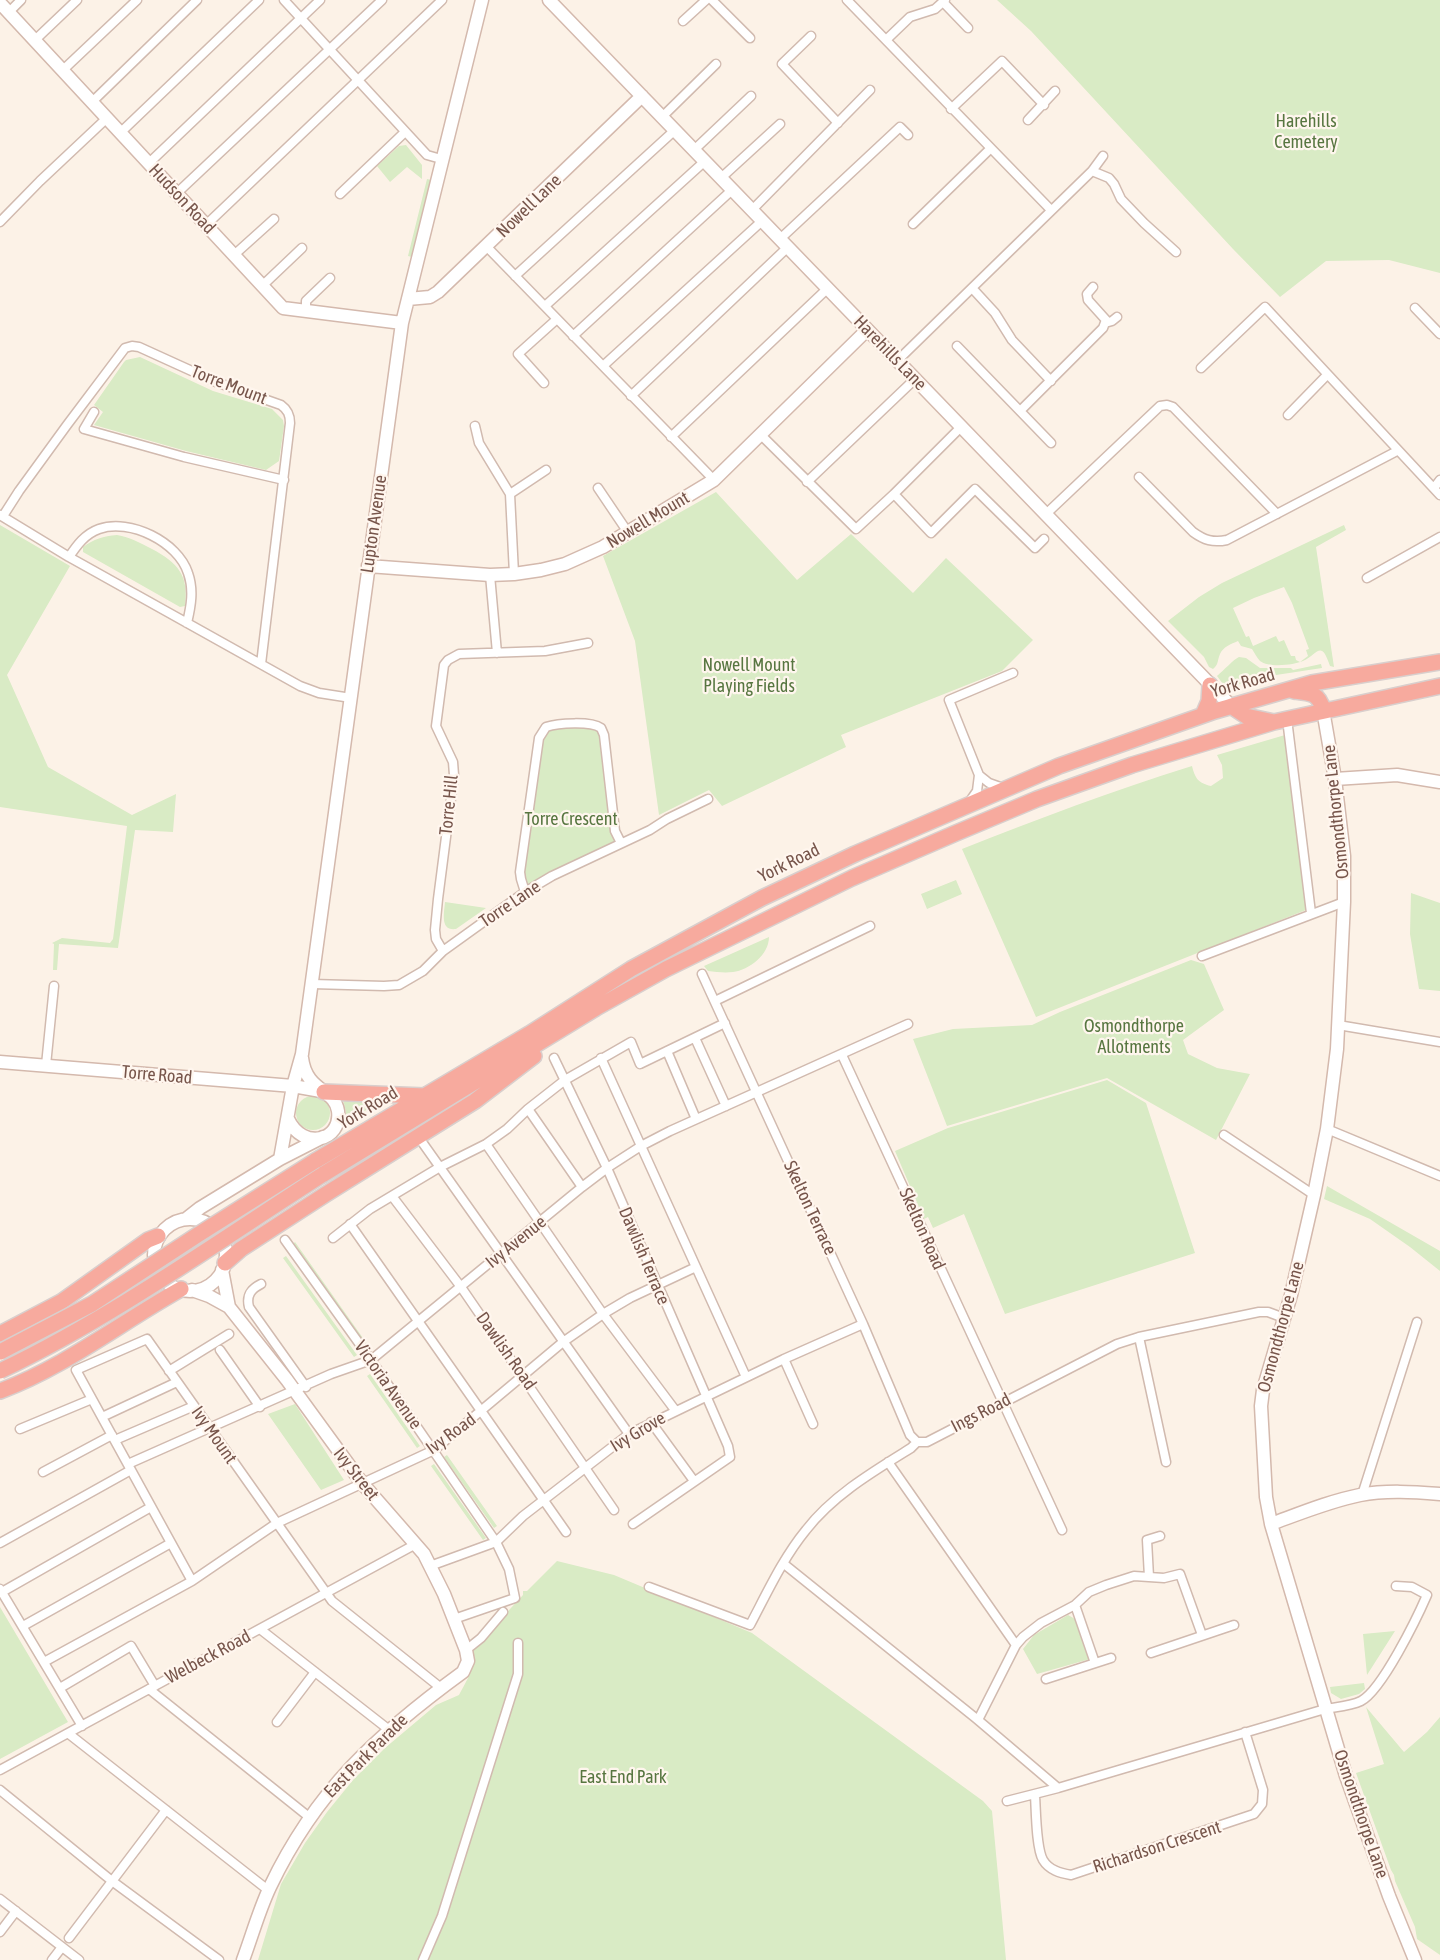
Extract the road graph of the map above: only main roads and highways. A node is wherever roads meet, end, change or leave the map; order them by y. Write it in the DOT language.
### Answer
graph roads {
  1 [pos="1440,662"];
  2 [pos="1210,685"];
  3 [pos="1440,686"];
  4 [pos="1287,690"];
  5 [pos="1231,706"];
  6 [pos="1323,711"];
  7 [pos="1203,715"];
  8 [pos="1280,721"];
  9 [pos="596,1008"];
  10 [pos="320,1091"];
  11 [pos="425,1096"];
  12 [pos="318,1168"];
  13 [pos="158,1236"];
  14 [pos="223,1266"];
  15 [pos="186,1290"];
  16 [pos="0,1334"];
  17 [pos="0,1352"];
  18 [pos="0,1371"];
  19 [pos="0,1391"];
  1 -- 4 [label="highway, York Road"];
  2 -- 7 [label="highway"];
  3 -- 6 [label="highway, York Road"];
  4 -- 5 [label="highway, York Road"];
  4 -- 6 [label="highway"];
  5 -- 7 [label="highway, York Road"];
  5 -- 8 [label="highway"];
  6 -- 8 [label="highway, York Road"];
  7 -- 11 [label="highway, York Road"];
  8 -- 9 [label="highway, York Road"];
  9 -- 12 [label="highway, York Road"];
  9 -- 14 [label="highway"];
  10 -- 11 [label="highway"];
  11 -- 12 [label="highway, York Road"];
  12 -- 17 [label="highway, York Road, bridge"];
  12 -- 18 [label="highway, York Road, bridge"];
  13 -- 16 [label="highway"];
  15 -- 19 [label="highway"];
}
